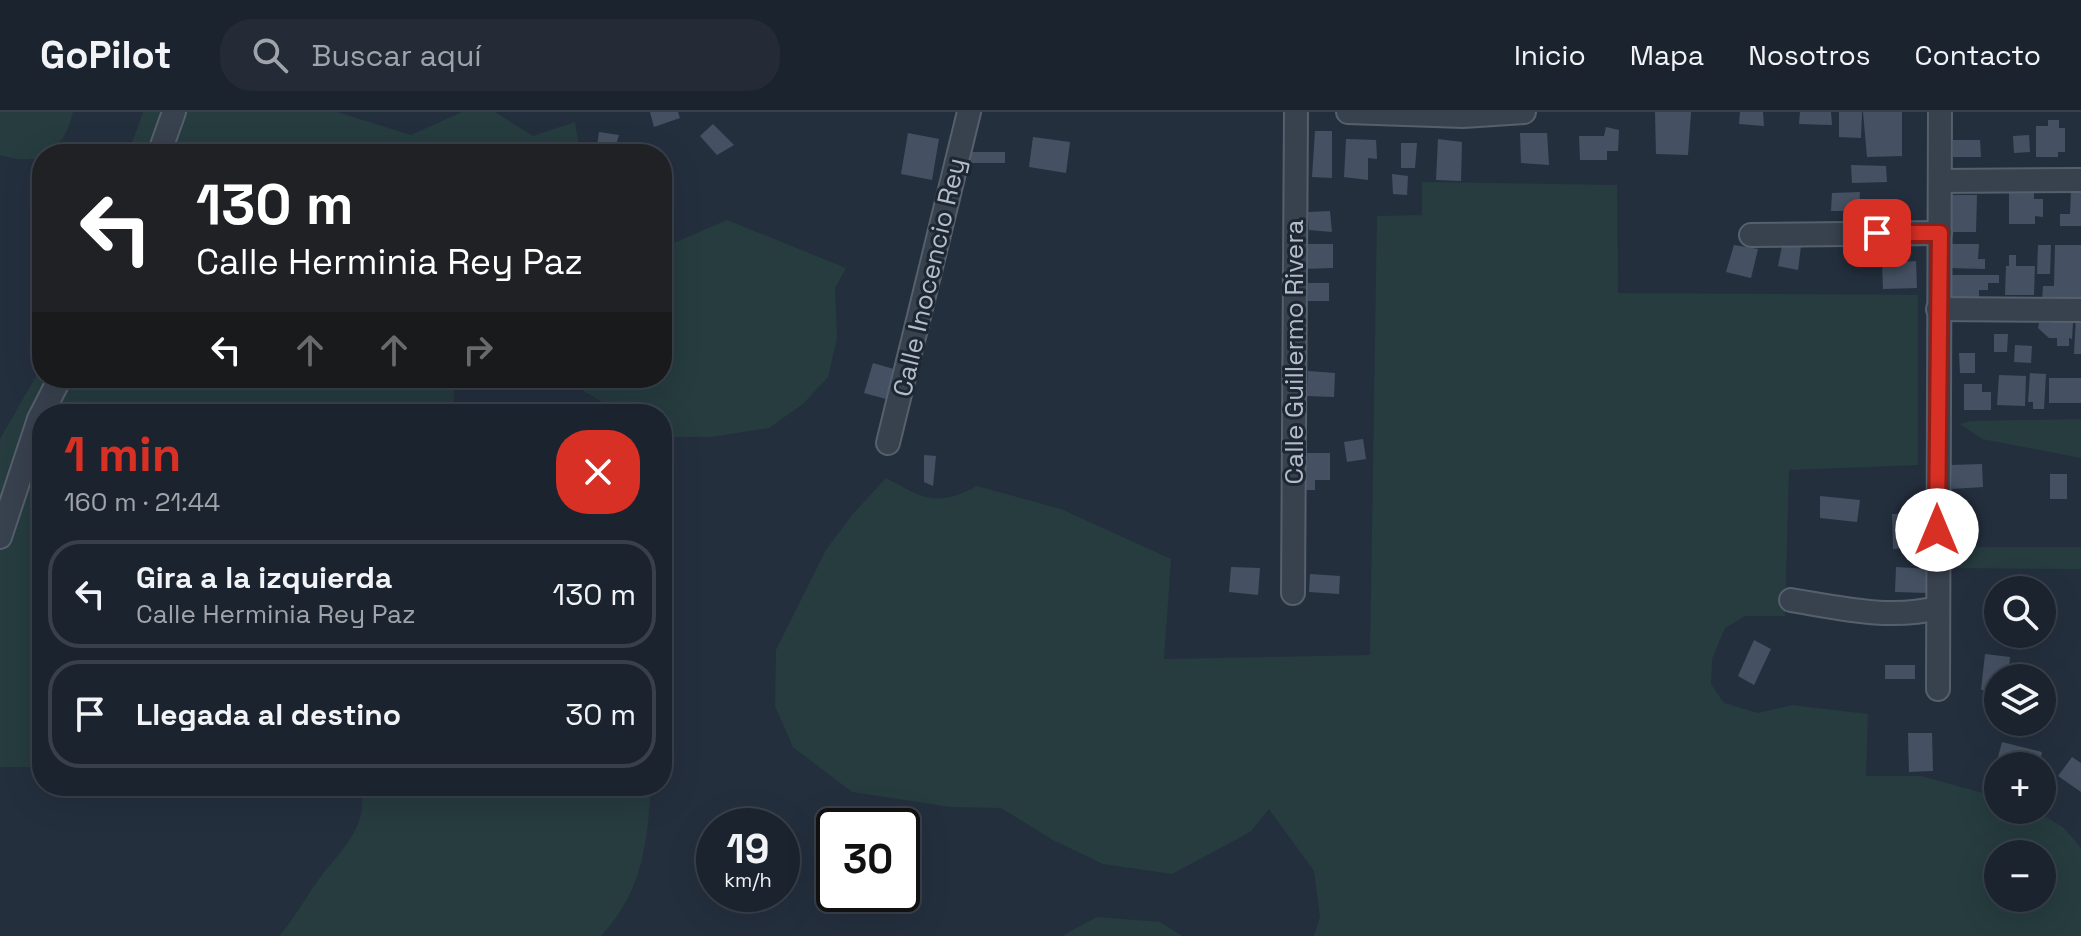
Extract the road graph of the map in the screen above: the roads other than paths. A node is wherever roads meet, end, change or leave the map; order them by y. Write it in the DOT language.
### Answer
graph roads {
  1 [pos="174,112"];
  2 [pos="969,112"];
  3 [pos="1296,112"];
  4 [pos="1348,112"];
  5 [pos="1524,112"];
  6 [pos="1940,112"];
  7 [pos="1463,114"];
  8 [pos="163,144"];
  9 [pos="2081,180"];
  10 [pos="1940,181"];
  11 [pos="1940,233"];
  12 [pos="1751,235"];
  13 [pos="1938,309"];
  14 [pos="2081,310"];
  15 [pos="32,440"];
  16 [pos="888,443"];
  17 [pos="0,537"];
  18 [pos="1293,593"];
  19 [pos="1791,600"];
  20 [pos="1938,608"];
  21 [pos="1938,689"];
  1 -- 8 [label="street"];
  2 -- 16 [label="street, Calle Inocencio Rey"];
  3 -- 18 [label="street, Calle Guillermo Rivera"];
  4 -- 7 [label="street"];
  5 -- 7 [label="street"];
  6 -- 10 [label="street"];
  9 -- 10 [label="street"];
  10 -- 11 [label="street"];
  11 -- 12 [label="street"];
  11 -- 13 [label="street"];
  13 -- 14 [label="street"];
  13 -- 20 [label="street"];
  15 -- 17 [label="street"];
  19 -- 20 [label="street"];
  20 -- 21 [label="street"];
}
